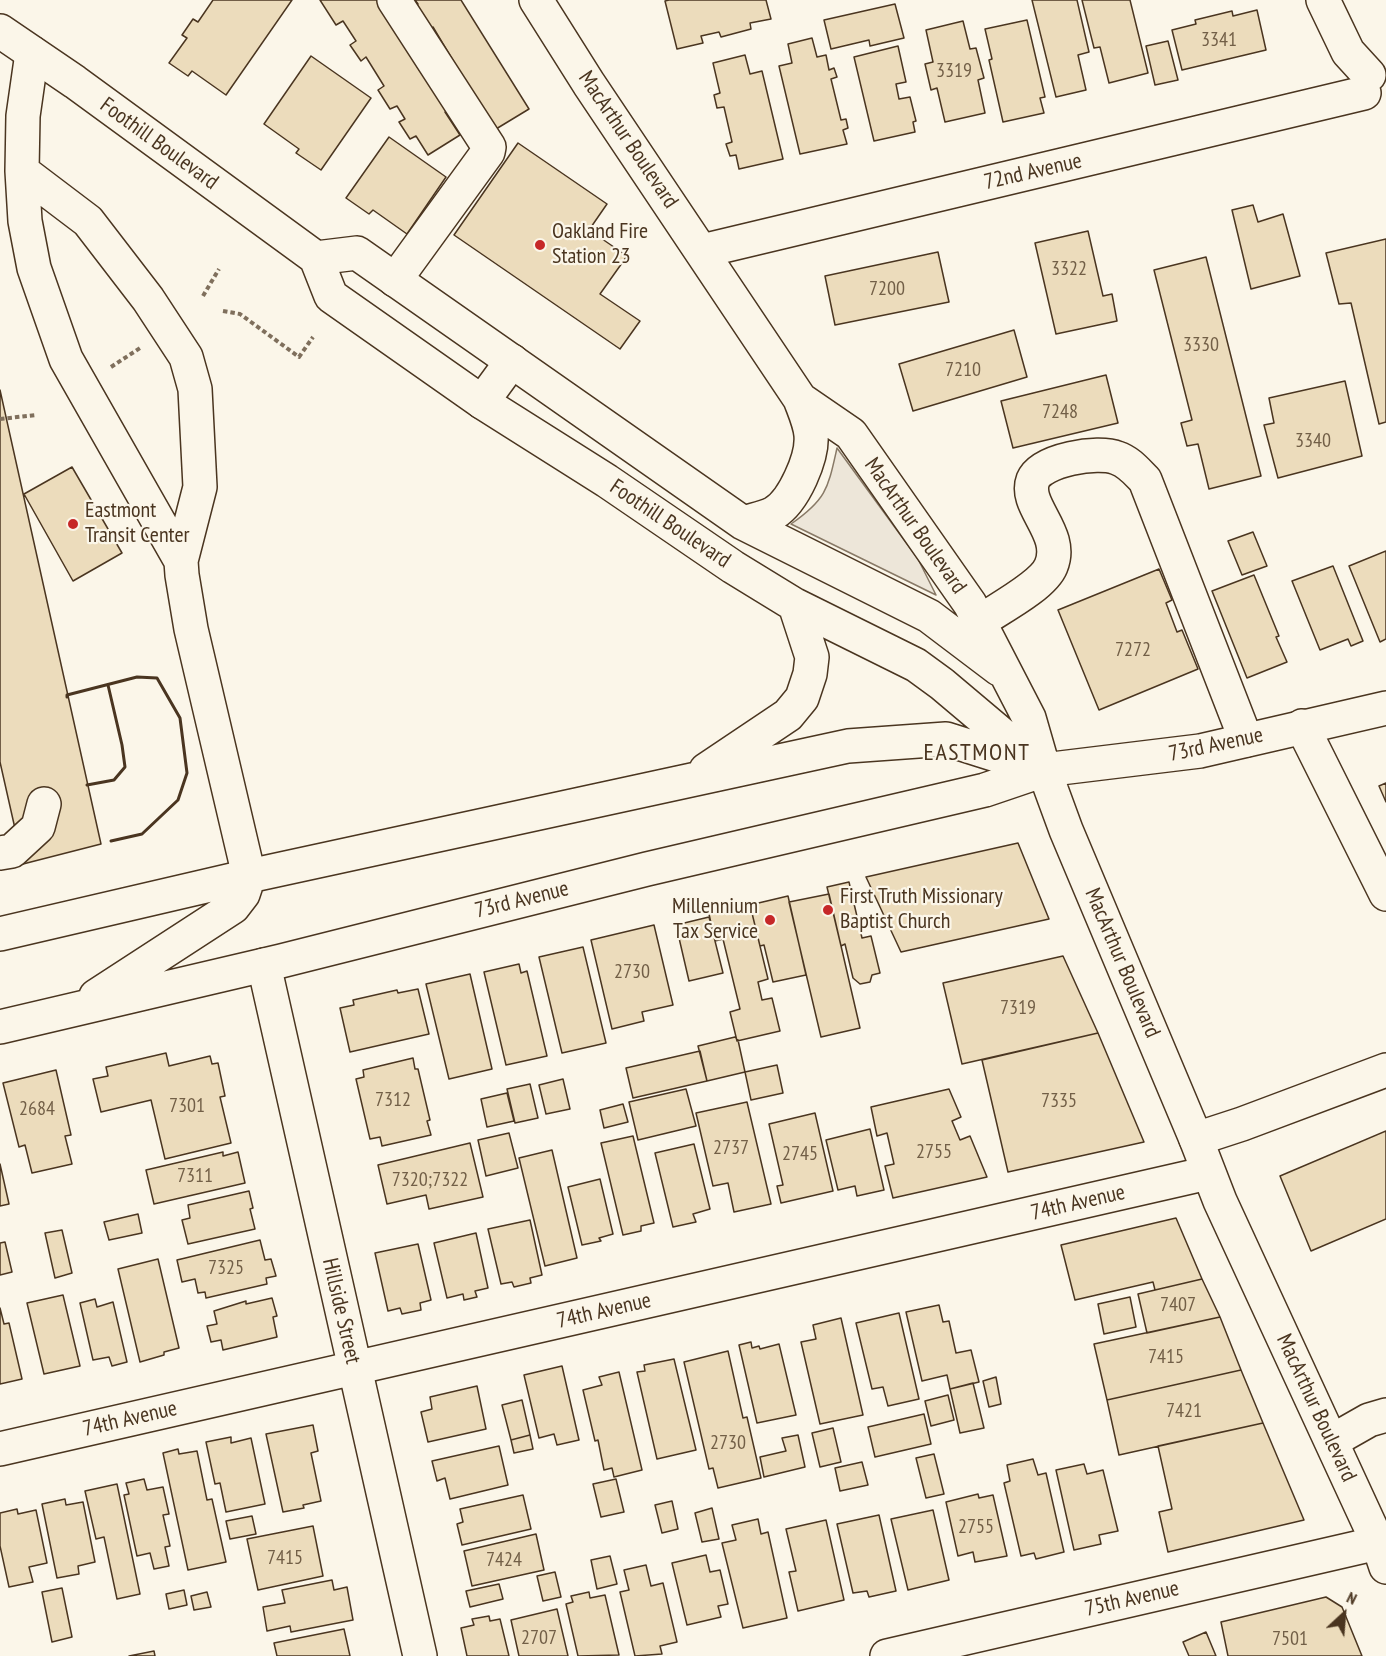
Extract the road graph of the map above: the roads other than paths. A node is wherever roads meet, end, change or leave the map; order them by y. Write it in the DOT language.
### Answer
graph roads {
  1 [pos="394,0"];
  2 [pos="536,0"];
  3 [pos="1323,0"];
  4 [pos="0,30"];
  5 [pos="32,53"];
  6 [pos="1376,86"];
  7 [pos="22,171"];
  8 [pos="702,251"];
  9 [pos="316,258"];
  10 [pos="395,280"];
  11 [pos="512,361"];
  12 [pos="800,399"];
  13 [pos="482,402"];
  14 [pos="743,523"];
  15 [pos="181,561"];
  16 [pos="795,605"];
  17 [pos="979,622"];
  18 [pos="1005,674"];
  19 [pos="1386,708"];
  20 [pos="1302,726"];
  21 [pos="1246,740"];
  22 [pos="1044,770"];
  23 [pos="692,780"];
  24 [pos="44,804"];
  25 [pos="0,853"];
  26 [pos="249,876"];
  27 [pos="1386,894"];
  28 [pos="0,934"];
  29 [pos="264,965"];
  30 [pos="76,1009"];
  31 [pos="0,1027"];
  32 [pos="1386,1070"];
  33 [pos="1196,1139"];
  34 [pos="1208,1173"];
  35 [pos="354,1368"];
  36 [pos="1386,1415"];
  37 [pos="1332,1441"];
  38 [pos="0,1449"];
  39 [pos="1382,1555"];
  40 [pos="420,1656"];
  41 [pos="887,1656"];
  1 -- 10 [label="main road"];
  2 -- 8 [label="main road, MacArthur Boulevard"];
  3 -- 6 [label="main road"];
  4 -- 5 [label="main road, Foothill Boulevard"];
  5 -- 7 [label="main road"];
  5 -- 9 [label="main road, Foothill Boulevard"];
  6 -- 8 [label="main road, 72nd Avenue"];
  7 -- 15 [label="main road"];
  7 -- 15 [label="main road"];
  8 -- 12 [label="main road, MacArthur Boulevard"];
  9 -- 10 [label="main road, Foothill Boulevard"];
  9 -- 13 [label="main road, Foothill Boulevard"];
  10 -- 11 [label="main road, Foothill Boulevard"];
  11 -- 13 [label="main road"];
  11 -- 14 [label="main road, Foothill Boulevard"];
  12 -- 14 [label="main road, MacArthur Boulevard"];
  12 -- 17 [label="main road, MacArthur Boulevard"];
  13 -- 16 [label="main road, Foothill Boulevard"];
  14 -- 18 [label="main road, Foothill Boulevard"];
  15 -- 26 [label="main road"];
  16 -- 22 [label="main road, Foothill Boulevard"];
  16 -- 23 [label="main road"];
  17 -- 18 [label="main road, MacArthur Boulevard"];
  17 -- 21 [label="main road"];
  18 -- 22 [label="main road, MacArthur Boulevard"];
  19 -- 20 [label="main road, 73rd Avenue"];
  20 -- 21 [label="main road, 73rd Avenue"];
  20 -- 27 [label="main road"];
  21 -- 22 [label="main road, 73rd Avenue"];
  22 -- 23 [label="main road, 73rd Avenue"];
  22 -- 29 [label="main road, 73rd Avenue"];
  22 -- 33 [label="main road, MacArthur Boulevard"];
  23 -- 26 [label="main road, 73rd Avenue"];
  24 -- 25 [label="main road"];
  26 -- 28 [label="main road, 73rd Avenue"];
  26 -- 30 [label="main road"];
  29 -- 30 [label="main road, 73rd Avenue"];
  29 -- 35 [label="main road, Hillside Street"];
  30 -- 31 [label="main road, 73rd Avenue"];
  32 -- 33 [label="main road"];
  33 -- 34 [label="main road, MacArthur Boulevard"];
  34 -- 35 [label="main road, 74th Avenue"];
  34 -- 37 [label="main road, MacArthur Boulevard"];
  35 -- 38 [label="main road, 74th Avenue"];
  35 -- 40 [label="main road, Hillside Street"];
  36 -- 37 [label="main road"];
  37 -- 39 [label="main road, MacArthur Boulevard"];
  39 -- 41 [label="main road, 75th Avenue"];
}
